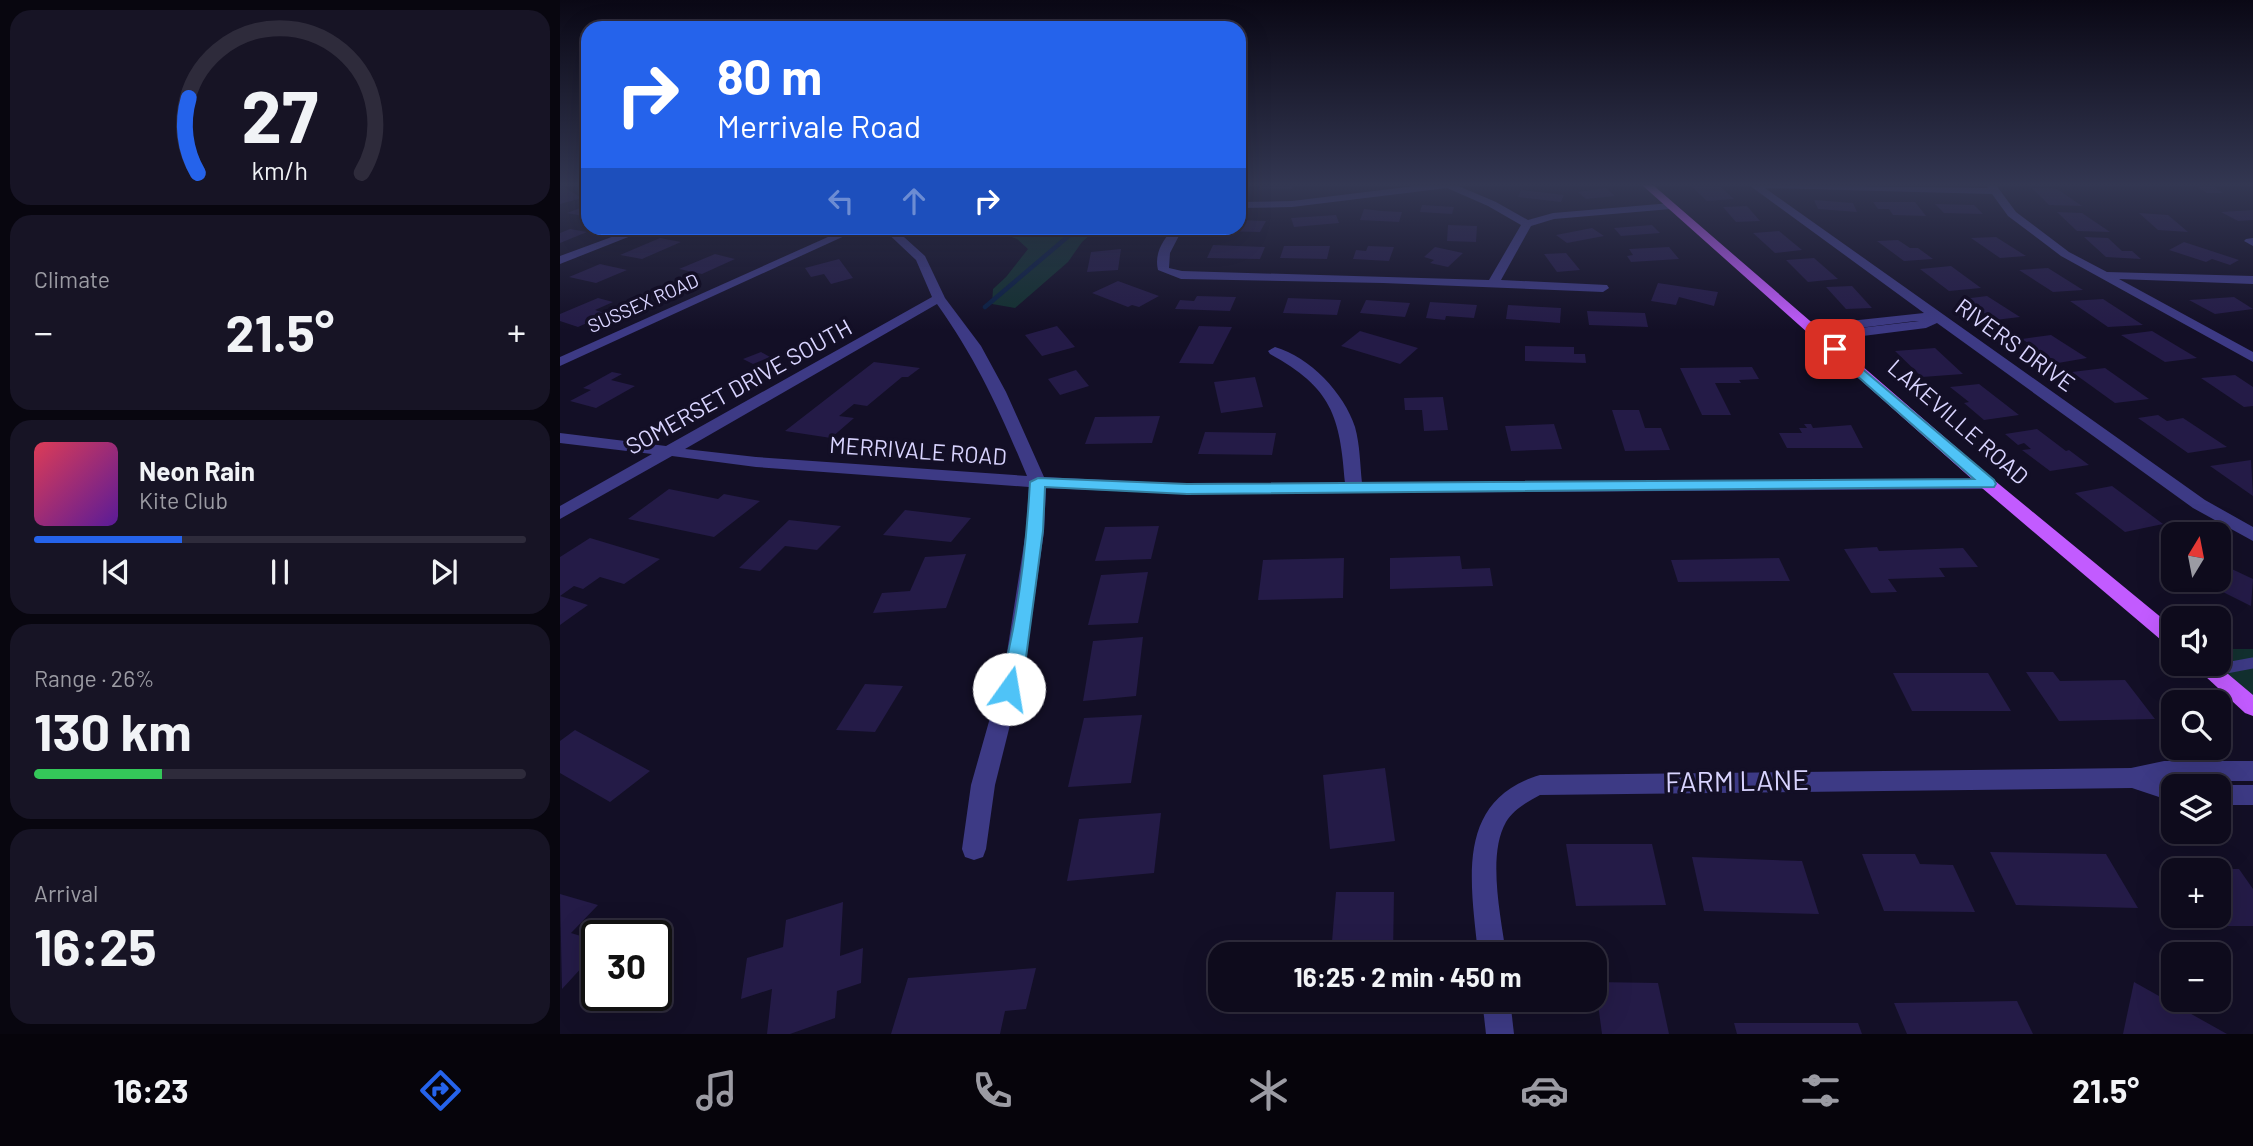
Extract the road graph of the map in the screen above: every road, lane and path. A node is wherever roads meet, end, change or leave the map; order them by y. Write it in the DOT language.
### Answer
graph roads {
  1 [pos="1522,233"];
  2 [pos="1702,233"];
  3 [pos="1821,233"];
  4 [pos="2036,233"];
  5 [pos="626,235"];
  6 [pos="841,235"];
  7 [pos="895,235"];
  8 [pos="1174,235"];
  9 [pos="560,260"];
  10 [pos="2106,275"];
  11 [pos="2253,280"];
  12 [pos="1493,283"];
  13 [pos="1603,288"];
  14 [pos="939,298"];
  15 [pos="1937,317"];
  16 [pos="1816,333"];
  17 [pos="1275,351"];
  18 [pos="2253,358"];
  19 [pos="560,362"];
  20 [pos="560,438"];
  21 [pos="669,452"];
  22 [pos="1038,482"];
  23 [pos="1989,484"];
  24 [pos="1354,487"];
  25 [pos="560,513"];
  26 [pos="2253,535"];
  27 [pos="2161,629"];
  28 [pos="2253,663"];
  29 [pos="2231,665"];
  30 [pos="2217,676"];
  31 [pos="2253,707"];
  32 [pos="2253,771"];
  33 [pos="2131,778"];
  34 [pos="2161,788"];
  35 [pos="2231,795"];
  36 [pos="2253,795"];
  37 [pos="974,849"];
  38 [pos="1491,942"];
  39 [pos="1497,1012"];
  40 [pos="1500,1034"];
  1 -- 12 [label="street"];
  2 -- 16 [label="main road, LAKEVILLE ROAD"];
  3 -- 15 [label="street, RIVERS DRIVE"];
  4 -- 10 [label="street"];
  5 -- 9 [label="street"];
  6 -- 19 [label="street, SUSSEX ROAD"];
  7 -- 14 [label="street"];
  8 -- 12 [label="street"];
  10 -- 11 [label="street"];
  10 -- 18 [label="street"];
  12 -- 13 [label="street"];
  14 -- 21 [label="street, SOMERSET DRIVE SOUTH"];
  14 -- 22 [label="street"];
  15 -- 16 [label="street"];
  15 -- 26 [label="street, RIVERS DRIVE"];
  16 -- 23 [label="main road, LAKEVILLE ROAD"];
  17 -- 24 [label="street"];
  20 -- 21 [label="street, MERRIVALE ROAD"];
  21 -- 22 [label="street, MERRIVALE ROAD"];
  21 -- 25 [label="street, SOMERSET DRIVE SOUTH"];
  22 -- 24 [label="street, MERRIVALE ROAD"];
  22 -- 37 [label="street"];
  23 -- 24 [label="street, MERRIVALE ROAD"];
  23 -- 27 [label="main road, LAKEVILLE ROAD"];
  28 -- 29 [label="lane"];
  30 -- 31 [label="main road"];
  32 -- 33 [label="street, FARM LANE"];
  33 -- 34 [label="street, FARM LANE"];
  33 -- 38 [label="street, FARM LANE"];
  35 -- 36 [label="street"];
  39 -- 40 [label="street"];
}
